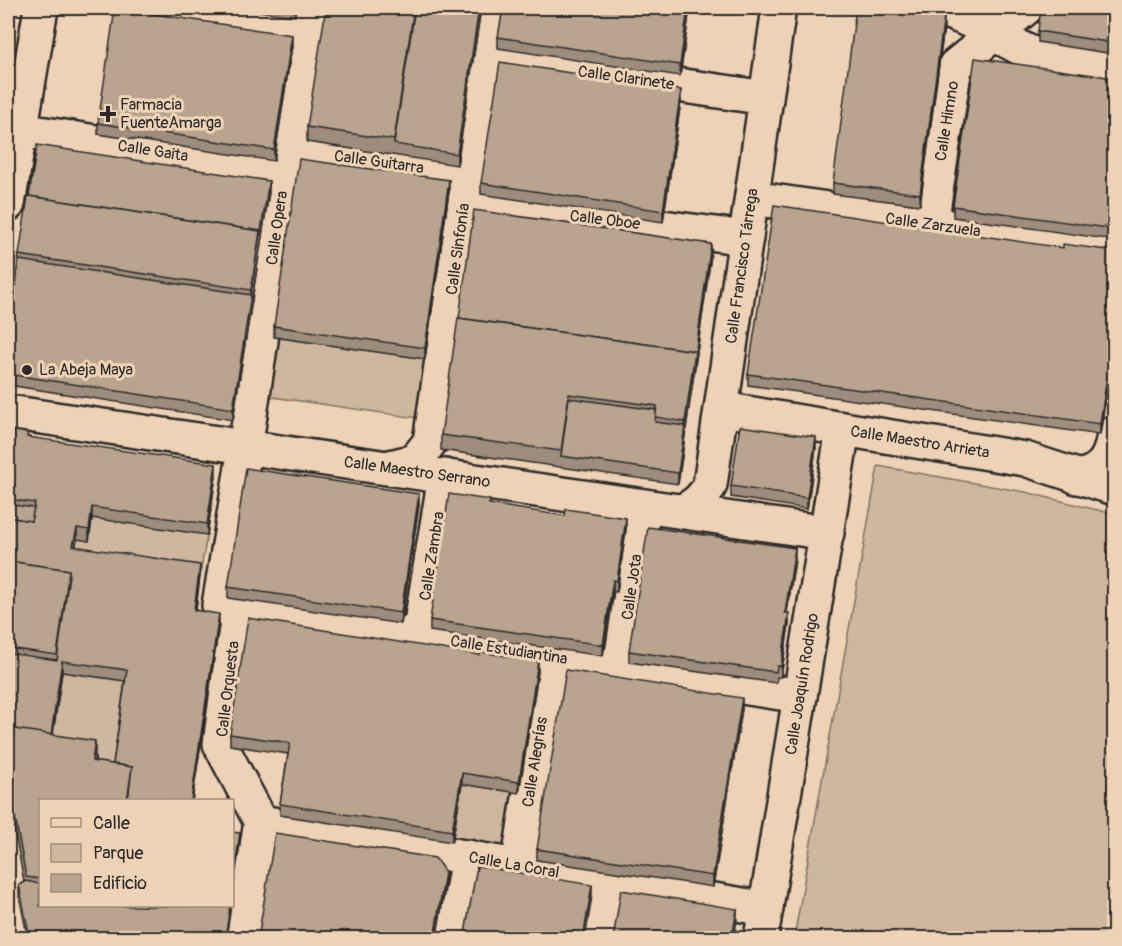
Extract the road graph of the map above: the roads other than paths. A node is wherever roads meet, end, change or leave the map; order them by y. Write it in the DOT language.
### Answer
graph roads {
  1 [pos="41,8"];
  2 [pos="169,8"];
  3 [pos="493,8"];
  4 [pos="779,8"];
  5 [pos="930,8"];
  6 [pos="1026,8"];
  7 [pos="308,19"];
  8 [pos="994,35"];
  9 [pos="486,57"];
  10 [pos="1114,67"];
  11 [pos="766,98"];
  12 [pos="20,130"];
  13 [pos="287,160"];
  14 [pos="467,188"];
  15 [pos="752,198"];
  16 [pos="8,204"];
  17 [pos="931,224"];
  18 [pos="746,238"];
  19 [pos="1114,251"];
  20 [pos="722,409"];
  21 [pos="8,412"];
  22 [pos="843,429"];
  23 [pos="1114,433"];
  24 [pos="245,449"];
  25 [pos="390,467"];
  26 [pos="445,476"];
  27 [pos="1077,477"];
  28 [pos="1114,488"];
  29 [pos="644,506"];
  30 [pos="682,511"];
  31 [pos="827,533"];
  32 [pos="229,606"];
  33 [pos="419,636"];
  34 [pos="552,657"];
  35 [pos="620,668"];
  36 [pos="800,696"];
  37 [pos="261,822"];
  38 [pos="468,857"];
  39 [pos="518,866"];
  40 [pos="606,881"];
  41 [pos="763,924"];
  42 [pos="242,939"];
  43 [pos="454,939"];
  44 [pos="597,939"];
  1 -- 12 [label="street"];
  2 -- 7 [label="street"];
  3 -- 9 [label="street, Calle Sinfonía"];
  4 -- 11 [label="street, Calle Francisco Tárrega"];
  5 -- 8 [label="street"];
  6 -- 8 [label="street, Calle Himno"];
  7 -- 13 [label="street, Calle Opera"];
  8 -- 10 [label="street"];
  8 -- 17 [label="street, Calle Himno"];
  9 -- 11 [label="street, Calle Clarinete"];
  9 -- 14 [label="street, Calle Sinfonía"];
  11 -- 15 [label="street, Calle Francisco Tárrega"];
  12 -- 13 [label="street, Calle Gaita"];
  12 -- 16 [label="street"];
  13 -- 14 [label="street, Calle Guitarra"];
  13 -- 24 [label="street, Calle Opera"];
  14 -- 18 [label="street, Calle Oboe"];
  14 -- 25 [label="street, Calle Sinfonía"];
  15 -- 17 [label="street, Calle Zarzuela"];
  15 -- 18 [label="street, Calle Francisco Tárrega"];
  17 -- 19 [label="street, Calle Zarzuela"];
  18 -- 20 [label="street, Calle Francisco Tárrega"];
  20 -- 22 [label="street, Calle Maestro Arrieta"];
  20 -- 30 [label="street, Calle Francisco Tárrega"];
  21 -- 24 [label="street, Calle Maestro Serrano"];
  22 -- 27 [label="street, Calle Maestro Arrieta"];
  22 -- 31 [label="street, Calle Joaquín Rodrigo"];
  23 -- 27 [label="street"];
  24 -- 25 [label="street, Calle Maestro Serrano"];
  24 -- 32 [label="street, Calle Orquesta"];
  25 -- 26 [label="street, Calle Maestro Serrano"];
  26 -- 29 [label="street, Calle Maestro Serrano"];
  26 -- 33 [label="street, Calle Zambra"];
  27 -- 28 [label="street, Calle Maestro Arrieta"];
  29 -- 30 [label="street, Calle Maestro Serrano"];
  29 -- 35 [label="street, Calle Jota"];
  30 -- 31 [label="street, Calle Maestro Serrano"];
  31 -- 36 [label="street, Calle Joaquín Rodrigo"];
  32 -- 33 [label="street, Calle Estudiantina"];
  32 -- 37 [label="street, Calle Orquesta"];
  33 -- 34 [label="street, Calle Estudiantina"];
  34 -- 35 [label="street, Calle Estudiantina"];
  34 -- 39 [label="street, Calle Alegrías"];
  35 -- 36 [label="street, Calle Estudiantina"];
  36 -- 41 [label="street, Calle Joaquín Rodrigo"];
  37 -- 38 [label="street, Calle La Coral"];
  37 -- 42 [label="street"];
  38 -- 39 [label="street, Calle La Coral"];
  38 -- 43 [label="street"];
  39 -- 40 [label="street, Calle La Coral"];
  40 -- 41 [label="street, Calle La Coral"];
  40 -- 44 [label="street"];
}
